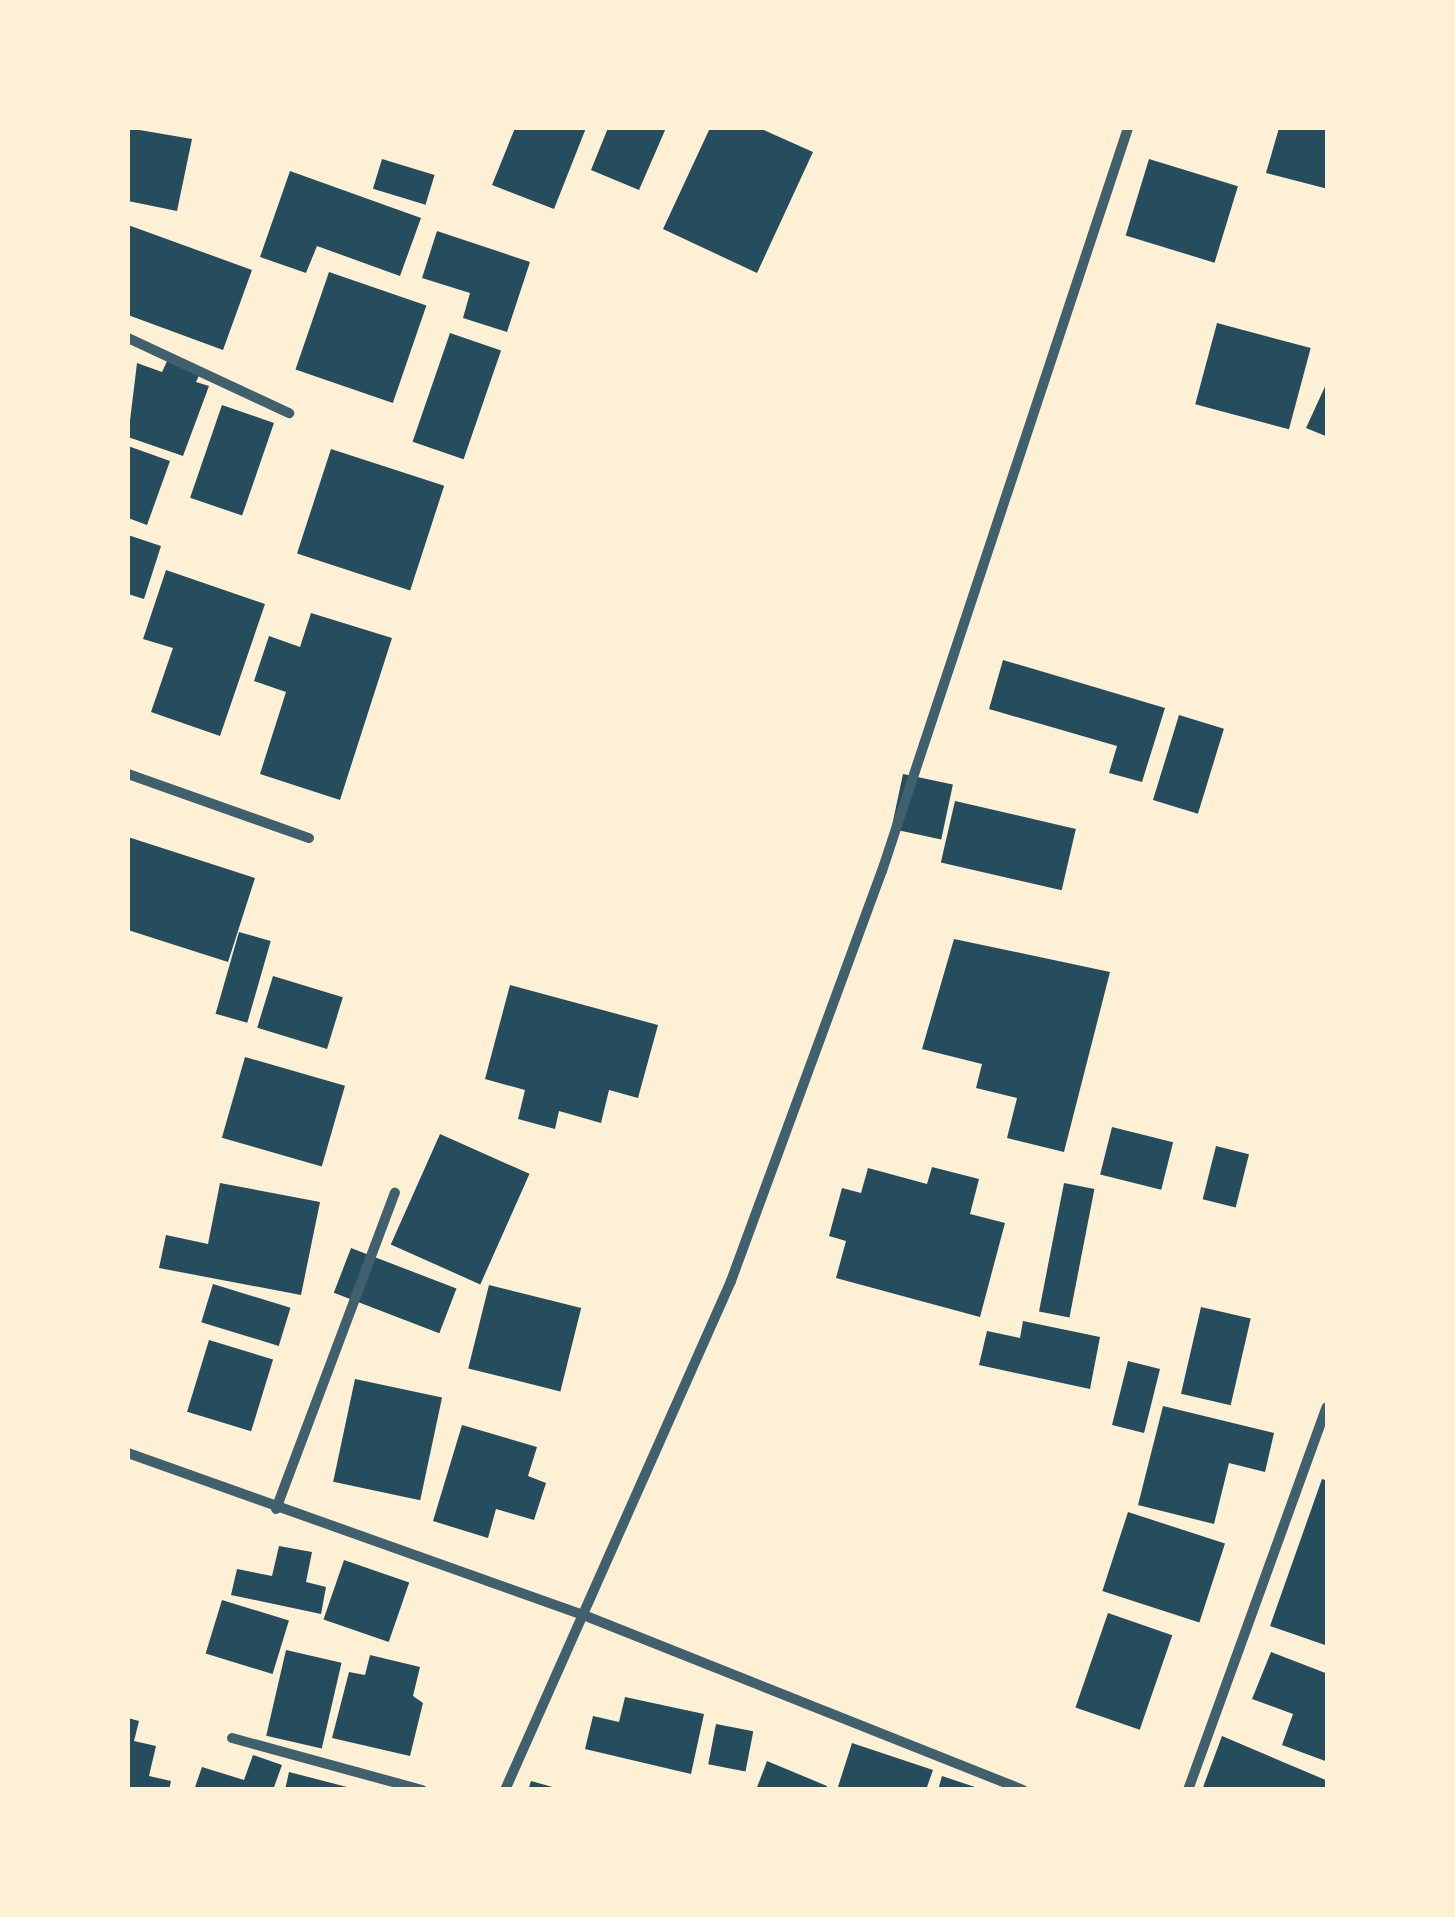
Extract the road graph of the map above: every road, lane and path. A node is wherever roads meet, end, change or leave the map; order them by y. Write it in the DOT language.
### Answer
graph roads {
  1 [pos="1128,128"];
  2 [pos="128,338"];
  3 [pos="289,414"];
  4 [pos="128,774"];
  5 [pos="309,838"];
  6 [pos="395,1193"];
  7 [pos="1328,1407"];
  8 [pos="128,1453"];
  9 [pos="276,1509"];
  10 [pos="586,1616"];
  11 [pos="232,1738"];
  12 [pos="422,1790"];
  13 [pos="505,1790"];
  14 [pos="1022,1790"];
  15 [pos="1188,1790"];
  1 -- 10 [label="street"];
  2 -- 3 [label="street"];
  4 -- 5 [label="street"];
  6 -- 9 [label="street"];
  7 -- 15 [label="street"];
  8 -- 9 [label="street"];
  9 -- 10 [label="street"];
  10 -- 13 [label="street"];
  10 -- 14 [label="street"];
  11 -- 12 [label="street"];
}
